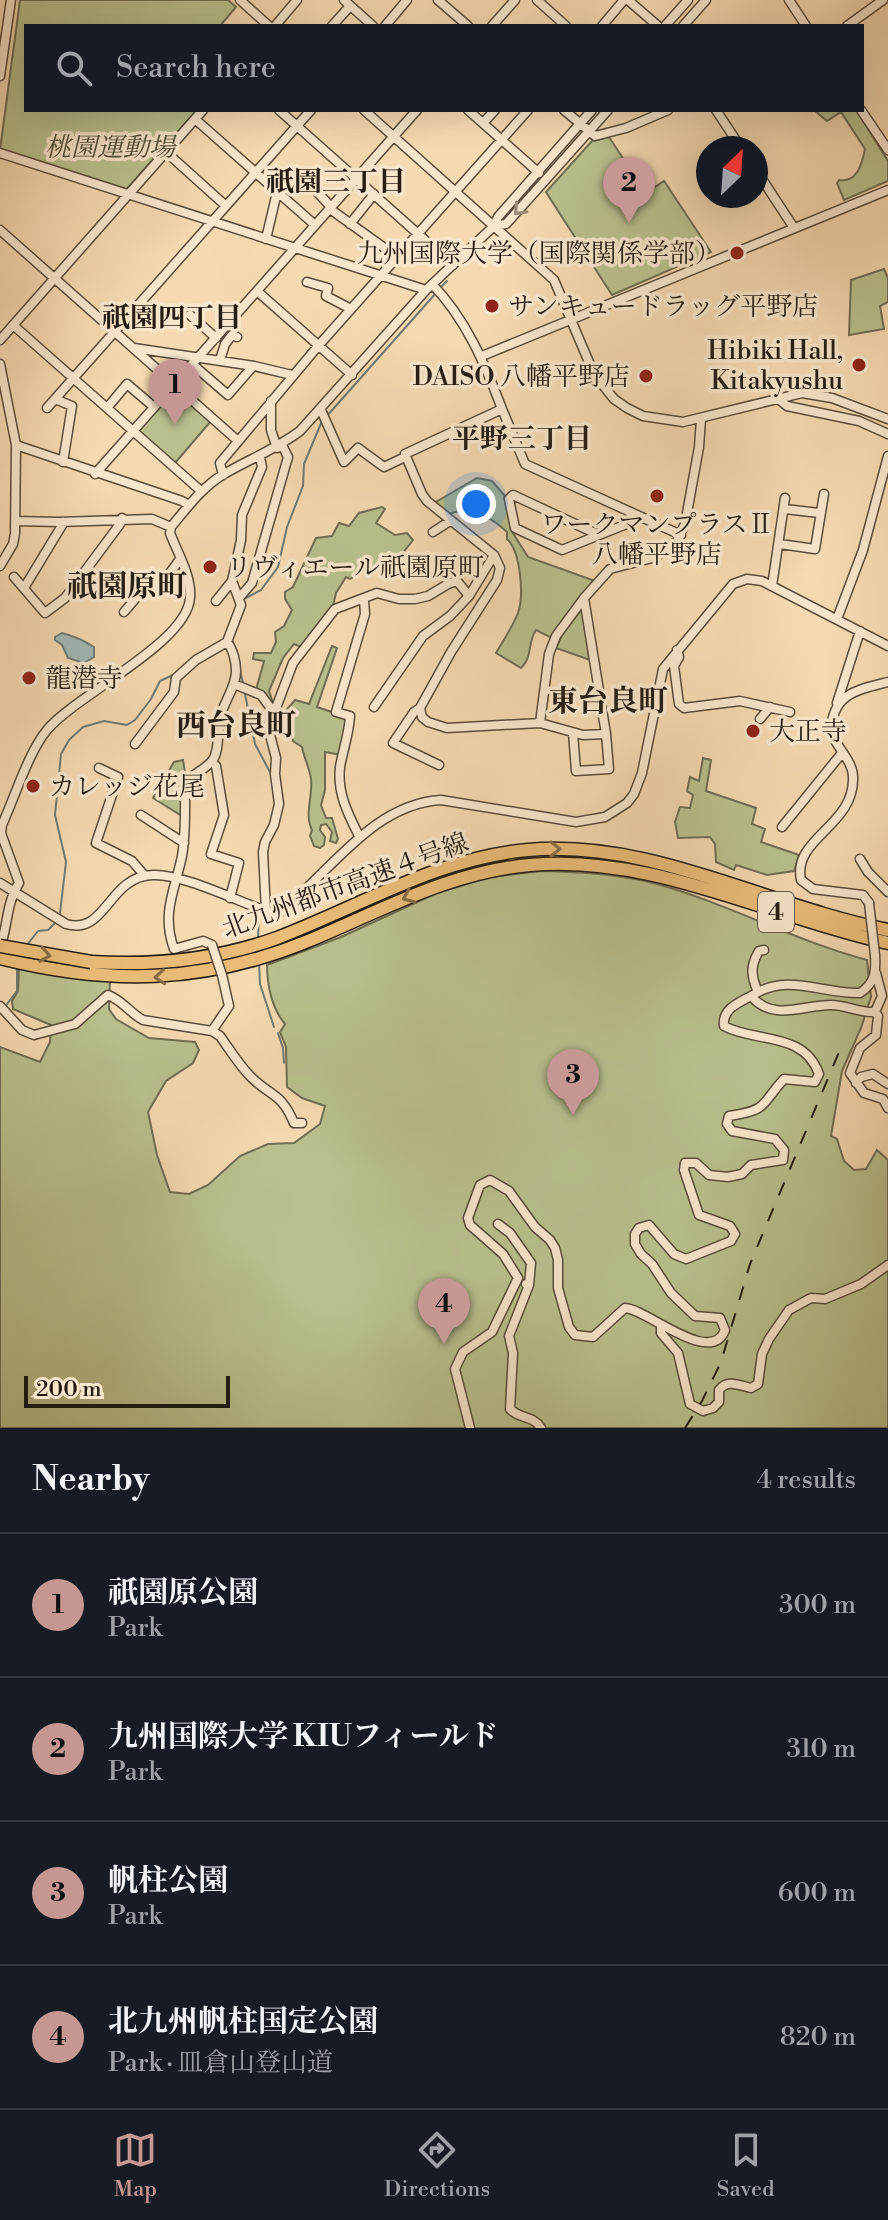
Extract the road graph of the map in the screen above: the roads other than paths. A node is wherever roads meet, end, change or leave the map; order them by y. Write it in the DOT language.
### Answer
graph roads {
  1 [pos="11,0"];
  2 [pos="240,0"];
  3 [pos="297,0"];
  4 [pos="407,0"];
  5 [pos="438,0"];
  6 [pos="515,0"];
  7 [pos="537,0"];
  8 [pos="626,0"];
  9 [pos="688,0"];
  10 [pos="706,0"];
  11 [pos="789,0"];
  12 [pos="883,0"];
  13 [pos="347,3"];
  14 [pos="267,24"];
  15 [pos="277,24"];
  16 [pos="333,24"];
  17 [pos="371,24"];
  18 [pos="387,24"];
  19 [pos="466,24"];
  20 [pos="494,24"];
  21 [pos="564,24"];
  22 [pos="604,24"];
  23 [pos="656,24"];
  24 [pos="667,24"];
  25 [pos="685,24"];
  26 [pos="805,24"];
  27 [pos="850,24"];
  28 [pos="4,26"];
  29 [pos="0,76"];
  30 [pos="201,112"];
  31 [pos="281,112"];
  32 [pos="309,112"];
  33 [pos="367,112"];
  34 [pos="415,112"];
  35 [pos="470,112"];
  36 [pos="493,112"];
  37 [pos="526,112"];
  38 [pos="566,112"];
  39 [pos="590,112"];
  40 [pos="606,112"];
  41 [pos="663,112"];
  42 [pos="717,112"];
  43 [pos="862,112"];
  44 [pos="195,119"];
  45 [pos="483,123"];
  46 [pos="579,124"];
  47 [pos="297,126"];
  48 [pos="588,132"];
  49 [pos="393,136"];
  50 [pos="733,136"];
  51 [pos="502,140"];
  52 [pos="888,150"];
  53 [pos="166,152"];
  54 [pos="0,153"];
  55 [pos="537,172"];
  56 [pos="255,173"];
  57 [pos="292,175"];
  58 [pos="356,179"];
  59 [pos="546,179"];
  60 [pos="768,188"];
  61 [pos="888,190"];
  62 [pos="456,191"];
  63 [pos="277,192"];
  64 [pos="374,194"];
  65 [pos="128,195"];
  66 [pos="226,206"];
  67 [pos="330,208"];
  68 [pos="211,222"];
  69 [pos="350,224"];
  70 [pos="315,225"];
  71 [pos="494,226"];
  72 [pos="794,228"];
  73 [pos="0,230"];
  74 [pos="419,234"];
  75 [pos="266,239"];
  76 [pos="295,248"];
  77 [pos="397,257"];
  78 [pos="453,265"];
  79 [pos="381,276"];
  80 [pos="54,279"];
  81 [pos="307,282"];
  82 [pos="434,289"];
  83 [pos="257,291"];
  84 [pos="351,309"];
  85 [pos="190,315"];
  86 [pos="571,320"];
  87 [pos="13,325"];
  88 [pos="115,332"];
  89 [pos="237,337"];
  90 [pos="216,338"];
  91 [pos="0,340"];
  92 [pos="319,345"];
  93 [pos="134,347"];
  94 [pos="482,356"];
  95 [pos="220,360"];
  96 [pos="196,361"];
  97 [pos="0,364"];
  98 [pos="253,366"];
  99 [pos="292,375"];
  100 [pos="352,375"];
  101 [pos="73,378"];
  102 [pos="174,385"];
  103 [pos="776,397"];
  104 [pos="55,399"];
  105 [pos="271,400"];
  106 [pos="154,407"];
  107 [pos="47,408"];
  108 [pos="107,408"];
  109 [pos="502,409"];
  110 [pos="323,416"];
  111 [pos="701,419"];
  112 [pos="888,419"];
  113 [pos="132,432"];
  114 [pos="888,434"];
  115 [pos="238,441"];
  116 [pos="16,445"];
  117 [pos="280,446"];
  118 [pos="888,456"];
  119 [pos="260,457"];
  120 [pos="405,457"];
  121 [pos="63,462"];
  122 [pos="95,474"];
  123 [pos="223,475"];
  124 [pos="201,491"];
  125 [pos="824,494"];
  126 [pos="785,498"];
  127 [pos="189,505"];
  128 [pos="785,509"];
  129 [pos="819,513"];
  130 [pos="122,518"];
  131 [pos="642,518"];
  132 [pos="16,521"];
  133 [pos="450,521"];
  134 [pos="64,522"];
  135 [pos="171,527"];
  136 [pos="433,532"];
  137 [pos="599,535"];
  138 [pos="681,535"];
  139 [pos="780,544"];
  140 [pos="494,555"];
  141 [pos="180,559"];
  142 [pos="0,566"];
  143 [pos="14,577"];
  144 [pos="232,581"];
  145 [pos="772,586"];
  146 [pos="24,588"];
  147 [pos="469,596"];
  148 [pos="584,598"];
  149 [pos="364,600"];
  150 [pos="216,601"];
  151 [pos="240,601"];
  152 [pos="124,612"];
  153 [pos="837,619"];
  154 [pos="860,631"];
  155 [pos="227,642"];
  156 [pos="888,646"];
  157 [pos="677,650"];
  158 [pos="888,682"];
  159 [pos="234,684"];
  160 [pos="836,705"];
  161 [pos="374,707"];
  162 [pos="770,707"];
  163 [pos="420,708"];
  164 [pos="272,710"];
  165 [pos="790,712"];
  166 [pos="760,719"];
  167 [pos="540,723"];
  168 [pos="573,733"];
  169 [pos="606,734"];
  170 [pos="135,744"];
  171 [pos="842,753"];
  172 [pos="212,762"];
  173 [pos="439,765"];
  174 [pos="99,768"];
  175 [pos="141,815"];
  176 [pos="1,827"];
  177 [pos="782,827"];
  178 [pos="359,836"];
  179 [pos="184,843"];
  180 [pos="860,859"];
  181 [pos="667,872"];
  182 [pos="145,876"];
  183 [pos="176,878"];
  184 [pos="0,883"];
  185 [pos="14,891"];
  186 [pos="888,892"];
  187 [pos="230,898"];
  188 [pos="266,911"];
  189 [pos="888,930"];
  190 [pos="888,943"];
  191 [pos="0,948"];
  192 [pos="764,950"];
  193 [pos="0,958"];
  194 [pos="227,971"];
  195 [pos="876,973"];
  196 [pos="754,994"];
  197 [pos="0,1006"];
  198 [pos="875,1012"];
  199 [pos="212,1031"];
  200 [pos="856,1083"];
  201 [pos="888,1084"];
  202 [pos="888,1108"];
  203 [pos="302,1123"];
  204 [pos="498,1224"];
  205 [pos="888,1265"];
  206 [pos="517,1284"];
  207 [pos="529,1285"];
  208 [pos="661,1325"];
  209 [pos="470,1428"];
  210 [pos="541,1428"];
  1 -- 28 [label="street"];
  2 -- 14 [label="street"];
  3 -- 15 [label="street"];
  4 -- 18 [label="street"];
  5 -- 19 [label="street"];
  6 -- 20 [label="street"];
  7 -- 21 [label="street"];
  8 -- 22 [label="street"];
  8 -- 23 [label="street"];
  9 -- 24 [label="street"];
  10 -- 25 [label="street"];
  11 -- 26 [label="street"];
  12 -- 27 [label="street"];
  13 -- 16 [label="street"];
  13 -- 17 [label="street"];
  28 -- 29 [label="street"];
  30 -- 44 [label="street"];
  31 -- 47 [label="street"];
  32 -- 47 [label="street"];
  33 -- 49 [label="street"];
  34 -- 49 [label="street"];
  35 -- 45 [label="street"];
  36 -- 45 [label="street"];
  37 -- 51 [label="street"];
  38 -- 46 [label="street"];
  39 -- 46 [label="street"];
  40 -- 48 [label="street"];
  41 -- 48 [label="street"];
  42 -- 50 [label="street"];
  43 -- 52 [label="street"];
  44 -- 53 [label="street"];
  44 -- 56 [label="street"];
  45 -- 51 [label="street"];
  46 -- 48 [label="street"];
  46 -- 55 [label="street"];
  47 -- 56 [label="street"];
  47 -- 58 [label="street"];
  48 -- 59 [label="street"];
  49 -- 58 [label="street"];
  49 -- 62 [label="street"];
  51 -- 55 [label="street"];
  51 -- 62 [label="street"];
  53 -- 65 [label="street"];
  53 -- 66 [label="street"];
  54 -- 65 [label="street"];
  55 -- 59 [label="street"];
  55 -- 71 [label="street"];
  56 -- 63 [label="street"];
  56 -- 66 [label="street"];
  57 -- 67 [label="street"];
  58 -- 64 [label="street"];
  58 -- 67 [label="street"];
  59 -- 71 [label="street, one-way"];
  60 -- 72 [label="street"];
  61 -- 72 [label="street"];
  62 -- 71 [label="street"];
  62 -- 74 [label="street"];
  63 -- 70 [label="street"];
  63 -- 75 [label="street"];
  64 -- 69 [label="street"];
  64 -- 74 [label="street"];
  65 -- 68 [label="street"];
  65 -- 80 [label="street"];
  66 -- 68 [label="street"];
  67 -- 69 [label="street"];
  67 -- 70 [label="street"];
  68 -- 75 [label="street"];
  68 -- 88 [label="street"];
  69 -- 77 [label="street"];
  70 -- 76 [label="street"];
  71 -- 78 [label="street"];
  71 -- 86 [label="street"];
  72 -- 86 [label="street"];
  73 -- 80 [label="street"];
  74 -- 77 [label="street"];
  74 -- 78 [label="street"];
  75 -- 76 [label="street"];
  76 -- 79 [label="street"];
  76 -- 83 [label="street"];
  77 -- 79 [label="street"];
  78 -- 82 [label="street"];
  79 -- 82 [label="street"];
  79 -- 84 [label="street"];
  80 -- 87 [label="street"];
  80 -- 88 [label="street"];
  81 -- 84 [label="street"];
  82 -- 94 [label="street"];
  82 -- 100 [label="street"];
  83 -- 90 [label="street"];
  83 -- 92 [label="street"];
  84 -- 92 [label="street"];
  85 -- 90 [label="street"];
  86 -- 94 [label="street"];
  86 -- 111 [label="street"];
  87 -- 91 [label="street"];
  87 -- 101 [label="street"];
  88 -- 93 [label="street"];
  88 -- 101 [label="street"];
  89 -- 95 [label="street"];
  90 -- 96 [label="street"];
  92 -- 99 [label="street"];
  92 -- 100 [label="street"];
  93 -- 96 [label="street"];
  93 -- 102 [label="street"];
  94 -- 109 [label="street"];
  95 -- 96 [label="street"];
  95 -- 98 [label="street"];
  96 -- 98 [label="street"];
  96 -- 102 [label="street"];
  97 -- 116 [label="street"];
  98 -- 99 [label="street"];
  99 -- 105 [label="street"];
  100 -- 110 [label="street"];
  101 -- 104 [label="street"];
  101 -- 108 [label="street"];
  102 -- 106 [label="street"];
  102 -- 115 [label="street"];
  103 -- 111 [label="street"];
  103 -- 112 [label="street"];
  103 -- 114 [label="street"];
  104 -- 107 [label="street"];
  104 -- 121 [label="street"];
  105 -- 115 [label="street"];
  105 -- 117 [label="street"];
  106 -- 108 [label="street"];
  106 -- 113 [label="street"];
  108 -- 113 [label="street"];
  109 -- 120 [label="street"];
  109 -- 131 [label="street"];
  110 -- 117 [label="street"];
  110 -- 120 [label="street"];
  111 -- 138 [label="street"];
  113 -- 122 [label="street"];
  113 -- 124 [label="street"];
  115 -- 123 [label="street"];
  116 -- 121 [label="street"];
  116 -- 132 [label="street"];
  117 -- 119 [label="street"];
  117 -- 151 [label="street"];
  118 -- 153 [label="street"];
  119 -- 123 [label="street"];
  119 -- 144 [label="street"];
  120 -- 133 [label="street"];
  121 -- 122 [label="street"];
  122 -- 127 [label="street"];
  123 -- 124 [label="street"];
  124 -- 127 [label="street"];
  125 -- 129 [label="street"];
  126 -- 128 [label="street"];
  127 -- 135 [label="street"];
  128 -- 129 [label="street"];
  128 -- 139 [label="street"];
  129 -- 139 [label="street"];
  130 -- 134 [label="street"];
  130 -- 135 [label="street"];
  130 -- 146 [label="street"];
  131 -- 137 [label="street"];
  131 -- 138 [label="street"];
  132 -- 134 [label="street"];
  132 -- 142 [label="street"];
  133 -- 136 [label="street"];
  133 -- 140 [label="street"];
  134 -- 146 [label="street"];
  135 -- 141 [label="street"];
  137 -- 137 [label="street"];
  138 -- 148 [label="street"];
  139 -- 145 [label="street"];
  140 -- 147 [label="street"];
  140 -- 163 [label="street"];
  141 -- 152 [label="street"];
  141 -- 176 [label="street"];
  143 -- 146 [label="street"];
  144 -- 150 [label="street"];
  144 -- 151 [label="street"];
  145 -- 153 [label="street"];
  145 -- 157 [label="street"];
  147 -- 149 [label="street"];
  147 -- 161 [label="street"];
  148 -- 167 [label="street"];
  148 -- 169 [label="street"];
  149 -- 164 [label="street"];
  149 -- 178 [label="street"];
  151 -- 155 [label="street"];
  153 -- 154 [label="street"];
  154 -- 156 [label="street"];
  154 -- 160 [label="street"];
  155 -- 159 [label="street"];
  155 -- 170 [label="street"];
  157 -- 162 [label="street"];
  157 -- 178 [label="street"];
  158 -- 160 [label="street"];
  159 -- 164 [label="street"];
  159 -- 172 [label="street"];
  160 -- 171 [label="street"];
  162 -- 165 [label="street"];
  162 -- 166 [label="street"];
  163 -- 167 [label="street"];
  163 -- 173 [label="street"];
  164 -- 188 [label="street"];
  167 -- 168 [label="street"];
  168 -- 169 [label="street"];
  168 -- 169 [label="street"];
  171 -- 177 [label="street"];
  171 -- 195 [label="street, bridge"];
  172 -- 179 [label="street"];
  172 -- 187 [label="street"];
  174 -- 182 [label="street"];
  175 -- 179 [label="street"];
  176 -- 185 [label="street"];
  178 -- 188 [label="street"];
  179 -- 183 [label="street"];
  180 -- 186 [label="street"];
  181 -- 189 [label="highway, 北九州都市高速４号線 / 4"];
  181 -- 190 [label="highway, 北九州都市高速４号線 / 4"];
  191 -- 181 [label="highway, 北九州都市高速４号線 / 4, one-way, bridge"];
  181 -- 194 [label="highway, 北九州都市高速４号線 / 4, one-way"];
  182 -- 183 [label="street"];
  182 -- 185 [label="street"];
  183 -- 187 [label="street"];
  183 -- 194 [label="street, bridge"];
  184 -- 185 [label="street"];
  185 -- 191 [label="street"];
  187 -- 188 [label="street"];
  192 -- 196 [label="street"];
  194 -- 193 [label="highway, 北九州都市高速４号線 / 4, one-way"];
  194 -- 199 [label="street"];
  195 -- 196 [label="street"];
  195 -- 198 [label="street"];
  196 -- 198 [label="street"];
  196 -- 208 [label="street"];
  197 -- 199 [label="street"];
  198 -- 200 [label="street"];
  199 -- 203 [label="street"];
  200 -- 201 [label="street"];
  200 -- 202 [label="street"];
  204 -- 207 [label="street"];
  205 -- 208 [label="street"];
  206 -- 207 [label="street"];
  206 -- 208 [label="street"];
  206 -- 209 [label="street"];
  207 -- 210 [label="street"];
}
